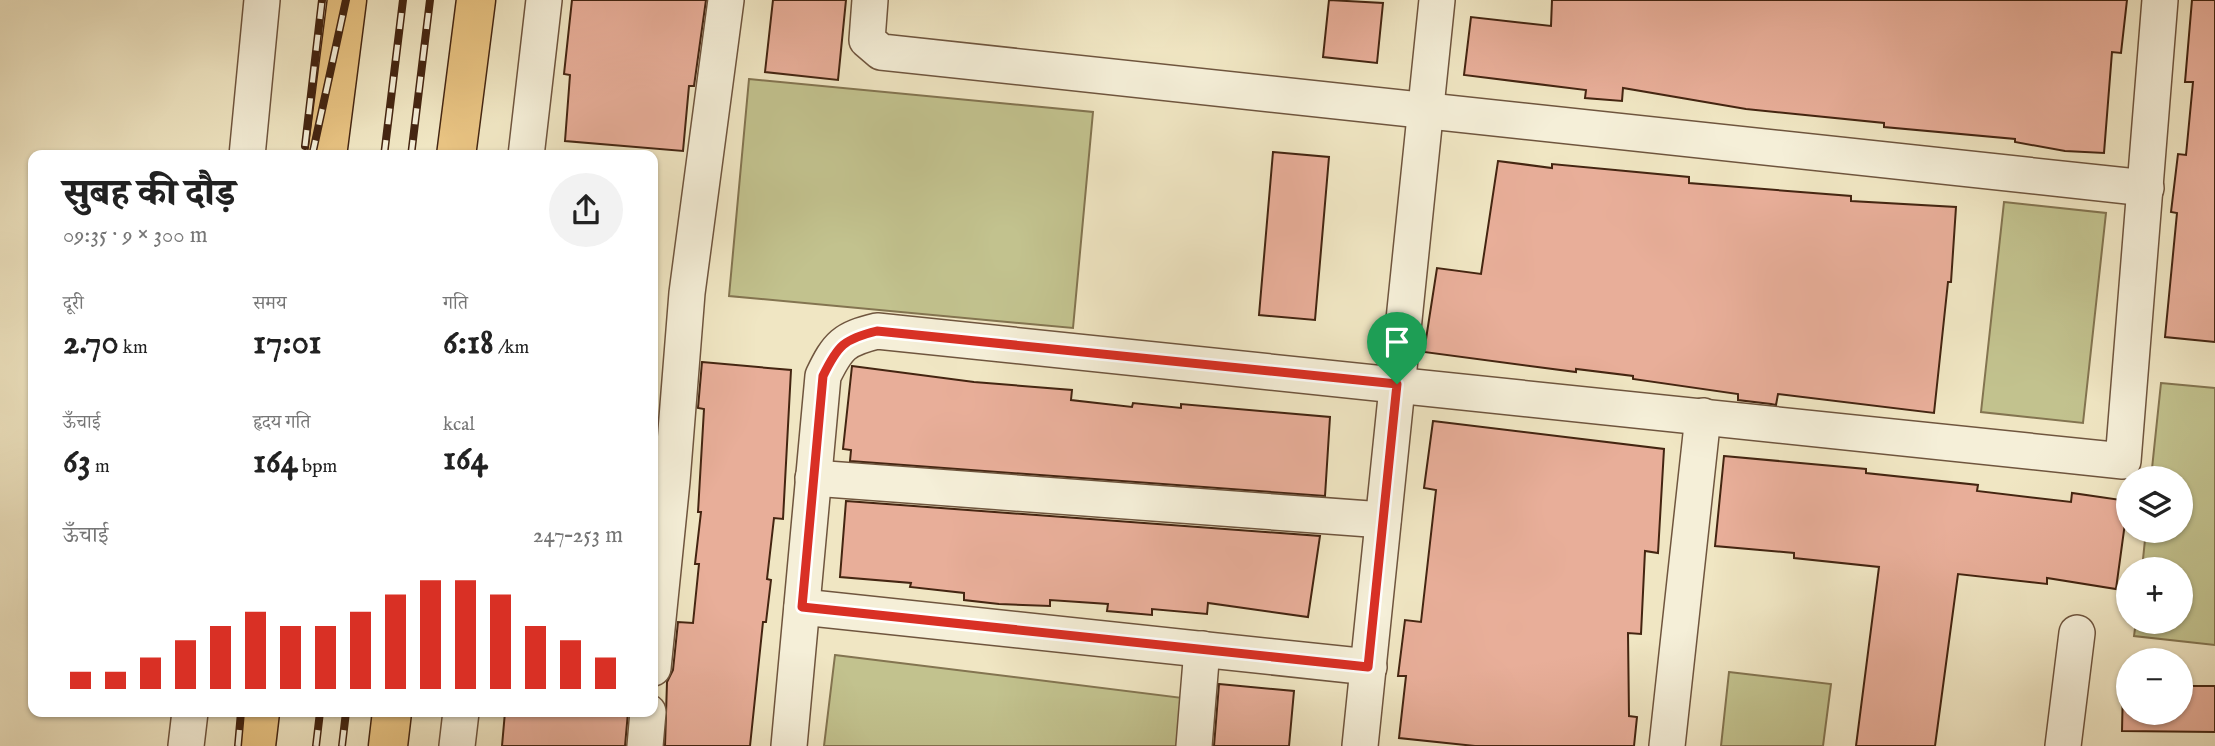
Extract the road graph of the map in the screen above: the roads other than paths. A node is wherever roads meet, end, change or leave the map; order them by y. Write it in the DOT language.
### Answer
graph roads {
  1 [pos="262,0"];
  2 [pos="347,0"];
  3 [pos="476,0"];
  4 [pos="544,0"];
  5 [pos="726,0"];
  6 [pos="870,0"];
  7 [pos="1437,0"];
  8 [pos="2160,0"];
  9 [pos="1425,110"];
  10 [pos="248,150"];
  11 [pos="328,150"];
  12 [pos="457,150"];
  13 [pos="527,150"];
  14 [pos="2146,188"];
  15 [pos="1397,384"];
  16 [pos="1703,416"];
  17 [pos="813,478"];
  18 [pos="1383,520"];
  19 [pos="802,607"];
  20 [pos="658,619"];
  21 [pos="2077,633"];
  22 [pos="1202,649"];
  23 [pos="1368,667"];
  24 [pos="189,717"];
  25 [pos="259,717"];
  26 [pos="391,717"];
  27 [pos="460,717"];
  28 [pos="648,717"];
  29 [pos="186,746"];
  30 [pos="256,746"];
  31 [pos="388,746"];
  32 [pos="457,746"];
  33 [pos="645,746"];
  34 [pos="789,746"];
  35 [pos="1194,746"];
  36 [pos="1360,746"];
  37 [pos="1667,746"];
  38 [pos="2063,746"];
  1 -- 10 [label="street"];
  2 -- 11 [label="main road"];
  3 -- 12 [label="main road"];
  4 -- 13 [label="street"];
  5 -- 20 [label="street"];
  6 -- 9 [label="street"];
  7 -- 9 [label="street"];
  8 -- 14 [label="street"];
  9 -- 14 [label="street"];
  9 -- 15 [label="street"];
  14 -- 16 [label="street"];
  15 -- 16 [label="street"];
  15 -- 17 [label="street"];
  15 -- 18 [label="street"];
  16 -- 37 [label="street"];
  17 -- 18 [label="street"];
  17 -- 19 [label="street"];
  18 -- 23 [label="street"];
  19 -- 22 [label="street"];
  19 -- 34 [label="street"];
  21 -- 38 [label="street"];
  22 -- 23 [label="street"];
  22 -- 35 [label="street"];
  23 -- 36 [label="street"];
  24 -- 29 [label="street"];
  25 -- 30 [label="main road"];
  26 -- 31 [label="main road"];
  27 -- 32 [label="street"];
  28 -- 33 [label="street"];
}
